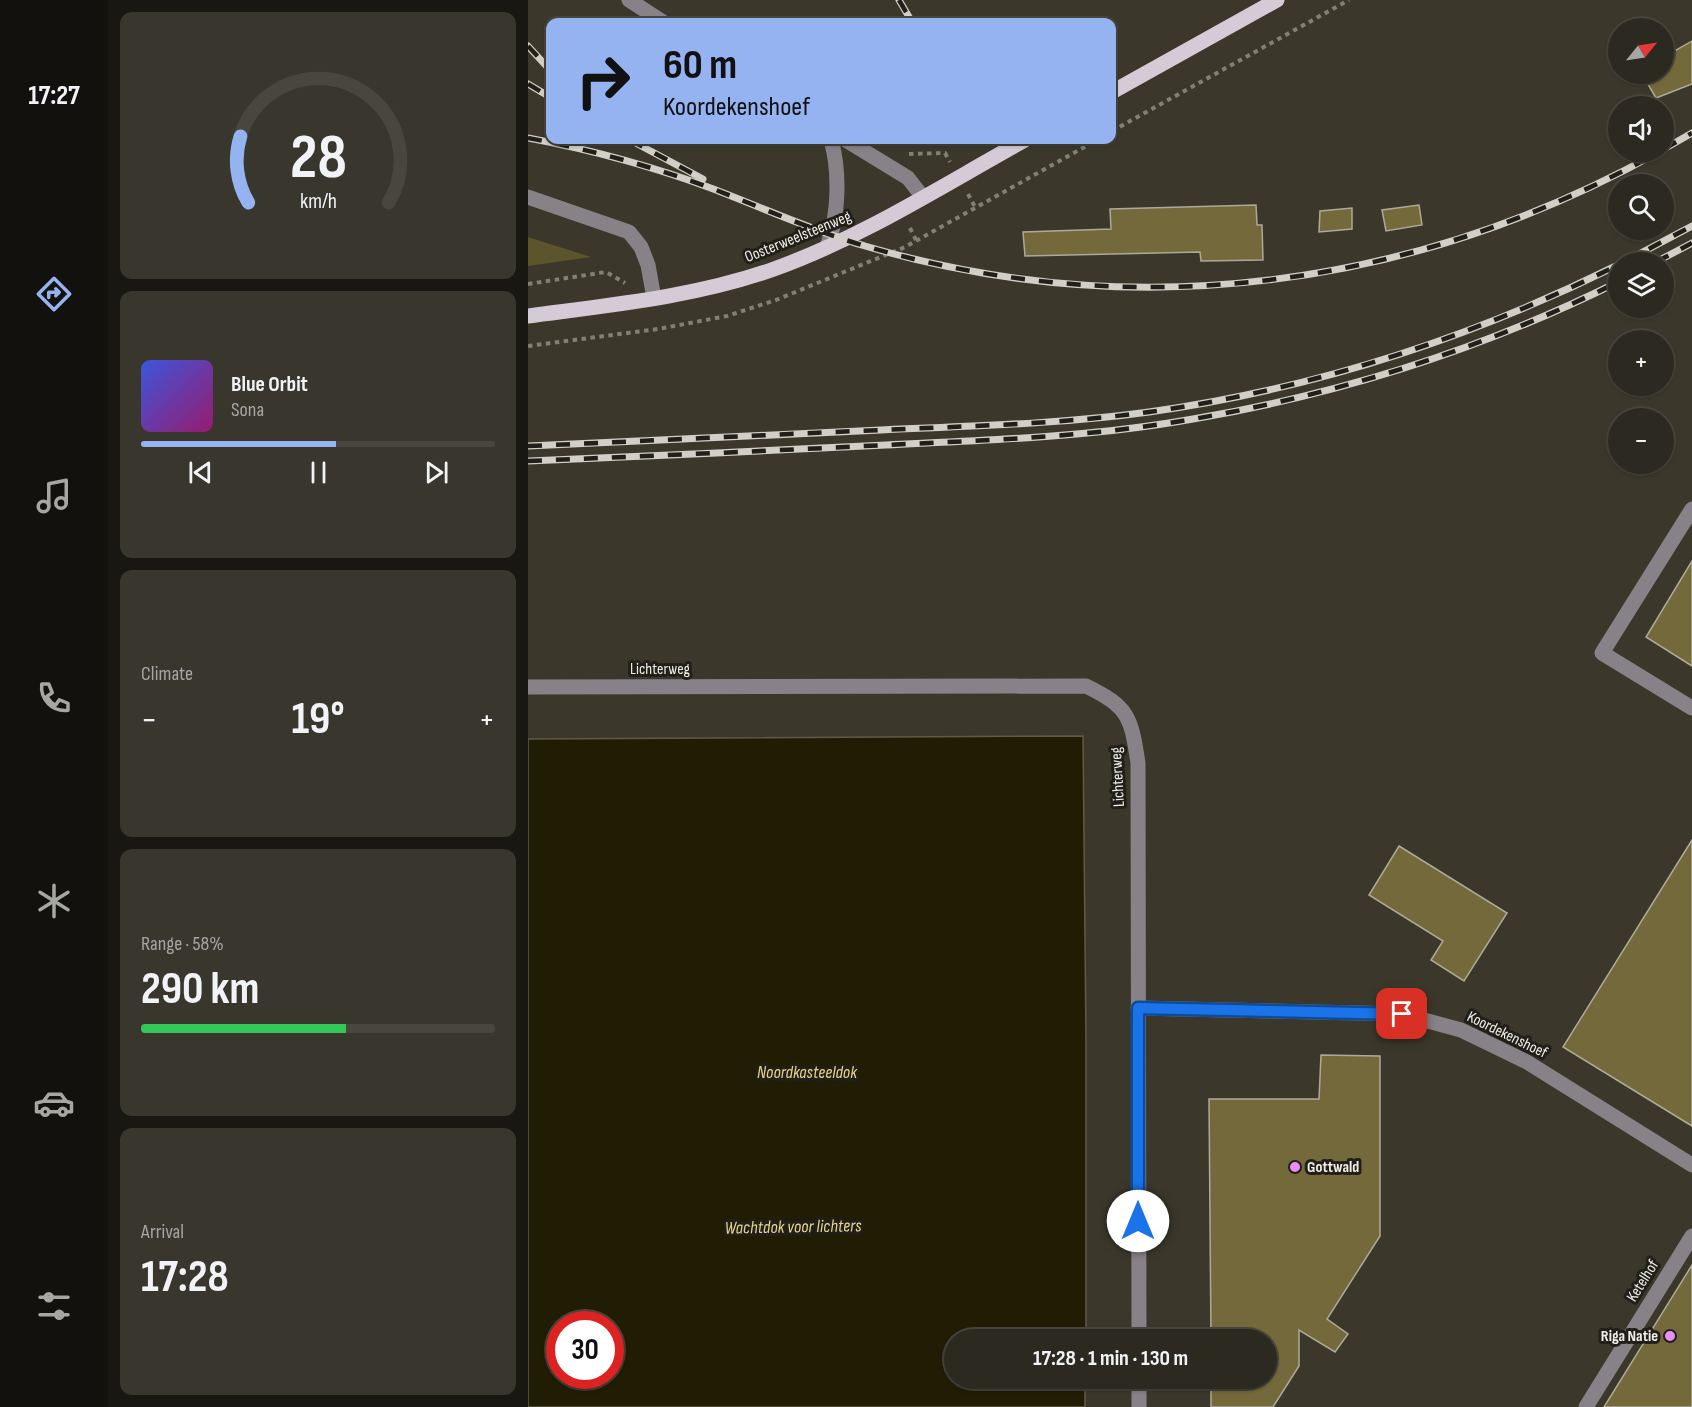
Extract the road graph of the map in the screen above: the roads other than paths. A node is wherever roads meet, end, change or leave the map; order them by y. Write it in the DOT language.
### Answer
graph roads {
  1 [pos="628,0"];
  2 [pos="1277,0"];
  3 [pos="657,18"];
  4 [pos="1116,90"];
  5 [pos="831,144"];
  6 [pos="853,144"];
  7 [pos="1018,144"];
  8 [pos="922,196"];
  9 [pos="528,197"];
  10 [pos="827,247"];
  11 [pos="654,298"];
  12 [pos="528,316"];
  13 [pos="1692,509"];
  14 [pos="528,687"];
  15 [pos="1692,708"];
  16 [pos="1138,1008"];
  17 [pos="1692,1165"];
  18 [pos="1692,1236"];
  19 [pos="1139,1329"];
  20 [pos="1139,1389"];
  21 [pos="1139,1407"];
  22 [pos="1586,1407"];
  1 -- 3 [label="street"];
  2 -- 4 [label="main road"];
  5 -- 10 [label="street"];
  6 -- 8 [label="street"];
  7 -- 8 [label="main road, Oosterweelsteenweg"];
  8 -- 10 [label="main road, Oosterweelsteenweg"];
  9 -- 11 [label="street"];
  10 -- 11 [label="main road, Oosterweelsteenweg"];
  11 -- 12 [label="main road, Oosterweelsteenweg"];
  13 -- 15 [label="street"];
  14 -- 16 [label="street, Lichterweg"];
  16 -- 17 [label="street, Koordekenshoef"];
  16 -- 19 [label="street, Lichterweg"];
  18 -- 22 [label="street, Ketelhof"];
  20 -- 21 [label="street"];
}
